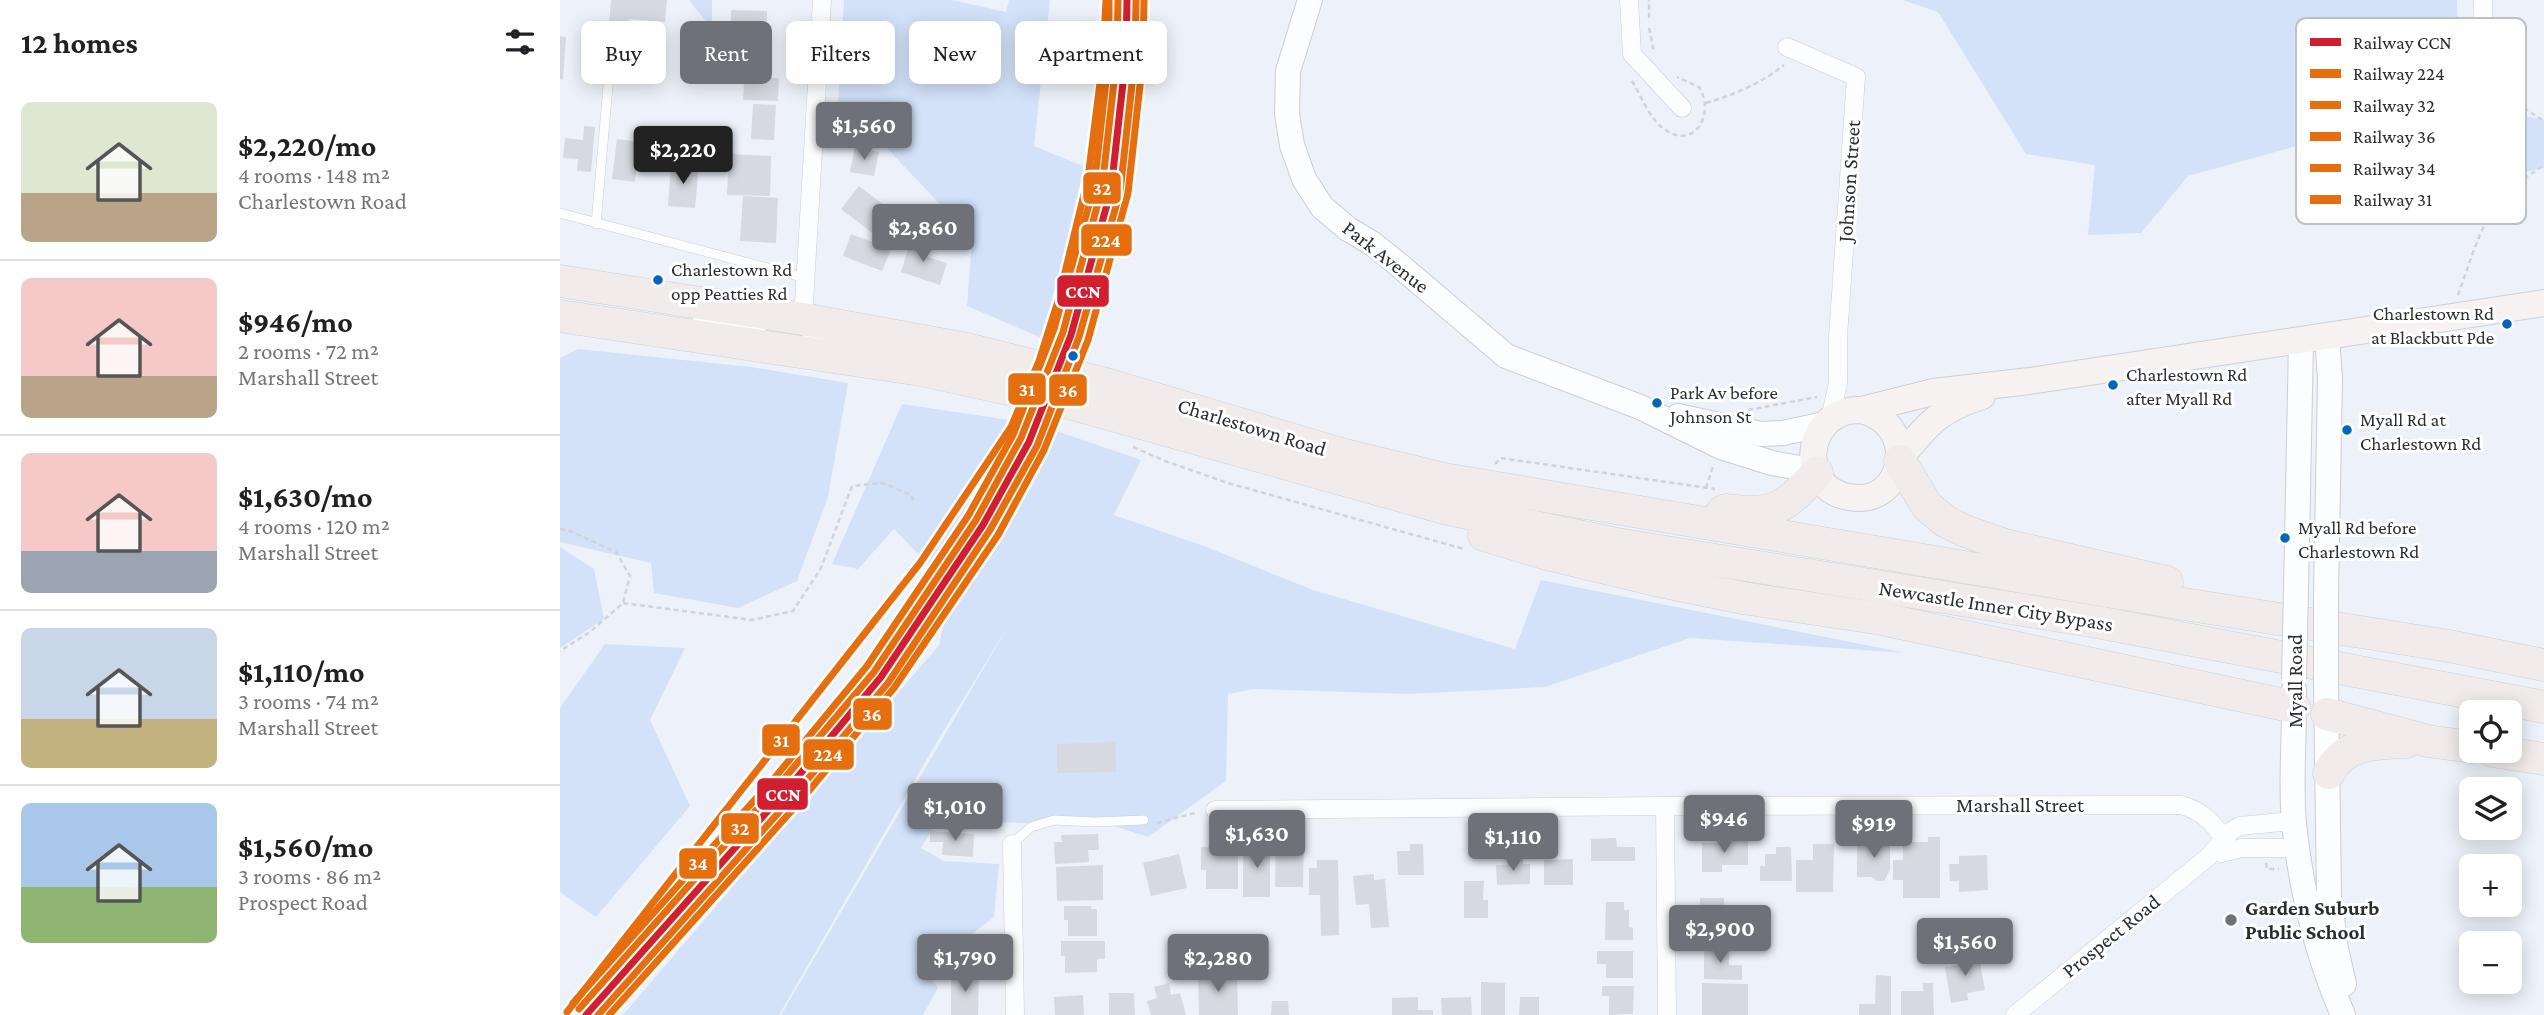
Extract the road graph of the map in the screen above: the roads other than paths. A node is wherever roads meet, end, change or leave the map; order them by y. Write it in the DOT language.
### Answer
graph roads {
  1 [pos="822,0"];
  2 [pos="1310,0"];
  3 [pos="1629,0"];
  4 [pos="2483,0"];
  5 [pos="2483,18"];
  6 [pos="1790,49"];
  7 [pos="608,84"];
  8 [pos="1682,108"];
  9 [pos="560,213"];
  10 [pos="596,224"];
  11 [pos="805,278"];
  12 [pos="560,281"];
  13 [pos="2544,303"];
  14 [pos="560,316"];
  15 [pos="803,319"];
  16 [pos="671,331"];
  17 [pos="2314,339"];
  18 [pos="1839,361"];
  19 [pos="920,370"];
  20 [pos="2030,382"];
  21 [pos="1640,407"];
  22 [pos="1858,410"];
  23 [pos="1827,422"];
  24 [pos="1900,460"];
  25 [pos="1816,472"];
  26 [pos="1448,509"];
  27 [pos="1703,523"];
  28 [pos="2449,646"];
  29 [pos="2544,665"];
  30 [pos="2324,686"];
  31 [pos="2294,693"];
  32 [pos="2544,707"];
  33 [pos="2428,741"];
  34 [pos="2459,745"];
  35 [pos="2522,756"];
  36 [pos="2544,759"];
  37 [pos="2329,773"];
  38 [pos="1665,806"];
  39 [pos="1215,810"];
  40 [pos="1144,821"];
  41 [pos="2296,836"];
  42 [pos="2328,840"];
  43 [pos="1012,844"];
  44 [pos="2227,844"];
  45 [pos="1015,1015"];
  46 [pos="1667,1015"];
  47 [pos="2015,1015"];
  48 [pos="2343,1015"];
  49 [pos="2351,1015"];
  1 -- 11 [label="street"];
  2 -- 21 [label="main road, Park Avenue"];
  3 -- 8 [label="street"];
  4 -- 5 [label="street"];
  6 -- 18 [label="street, Johnson Street"];
  7 -- 10 [label="lane"];
  9 -- 10 [label="lane"];
  10 -- 11 [label="lane"];
  11 -- 15 [label="street"];
  12 -- 15 [label="highway, Charlestown Road"];
  13 -- 17 [label="main road"];
  14 -- 16 [label="highway, Charlestown Road"];
  15 -- 16 [label="street, Charlestown Road"];
  15 -- 19 [label="street, Charlestown Road"];
  15 -- 27 [label="highway, Charlestown Road"];
  16 -- 19 [label="highway, Charlestown Road"];
  17 -- 20 [label="main road"];
  17 -- 30 [label="main road, Myall Road, bridge"];
  17 -- 31 [label="main road, Myall Road, bridge"];
  18 -- 22 [label="street, Johnson Street"];
  18 -- 23 [label="street, Johnson Street"];
  19 -- 26 [label="highway, Charlestown Road"];
  20 -- 22 [label="main road"];
  20 -- 24 [label="main road"];
  21 -- 23 [label="main road, Park Avenue"];
  21 -- 25 [label="main road, Park Avenue"];
  22 -- 23 [label="main road"];
  22 -- 24 [label="main road"];
  23 -- 25 [label="main road"];
  24 -- 25 [label="main road"];
  24 -- 28 [label="highway"];
  25 -- 27 [label="highway"];
  26 -- 31 [label="highway"];
  26 -- 32 [label="highway, Newcastle Inner City Bypass"];
  27 -- 28 [label="highway, Newcastle Inner City Bypass"];
  28 -- 29 [label="highway, Newcastle Inner City Bypass"];
  30 -- 31 [label="main road"];
  30 -- 33 [label="highway"];
  30 -- 37 [label="main road, Myall Road"];
  31 -- 41 [label="main road, Myall Road"];
  33 -- 34 [label="highway"];
  33 -- 37 [label="highway"];
  35 -- 36 [label="highway"];
  37 -- 42 [label="main road, Myall Road"];
  38 -- 39 [label="street, Marshall Street"];
  38 -- 44 [label="street, Marshall Street"];
  38 -- 46 [label="street"];
  40 -- 43 [label="lane"];
  41 -- 42 [label="main road"];
  41 -- 44 [label="street"];
  41 -- 44 [label="street, Prospect Road"];
  41 -- 48 [label="main road, Myall Road"];
  42 -- 49 [label="main road, Myall Road"];
  43 -- 45 [label="street"];
  44 -- 47 [label="street, Prospect Road"];
}
